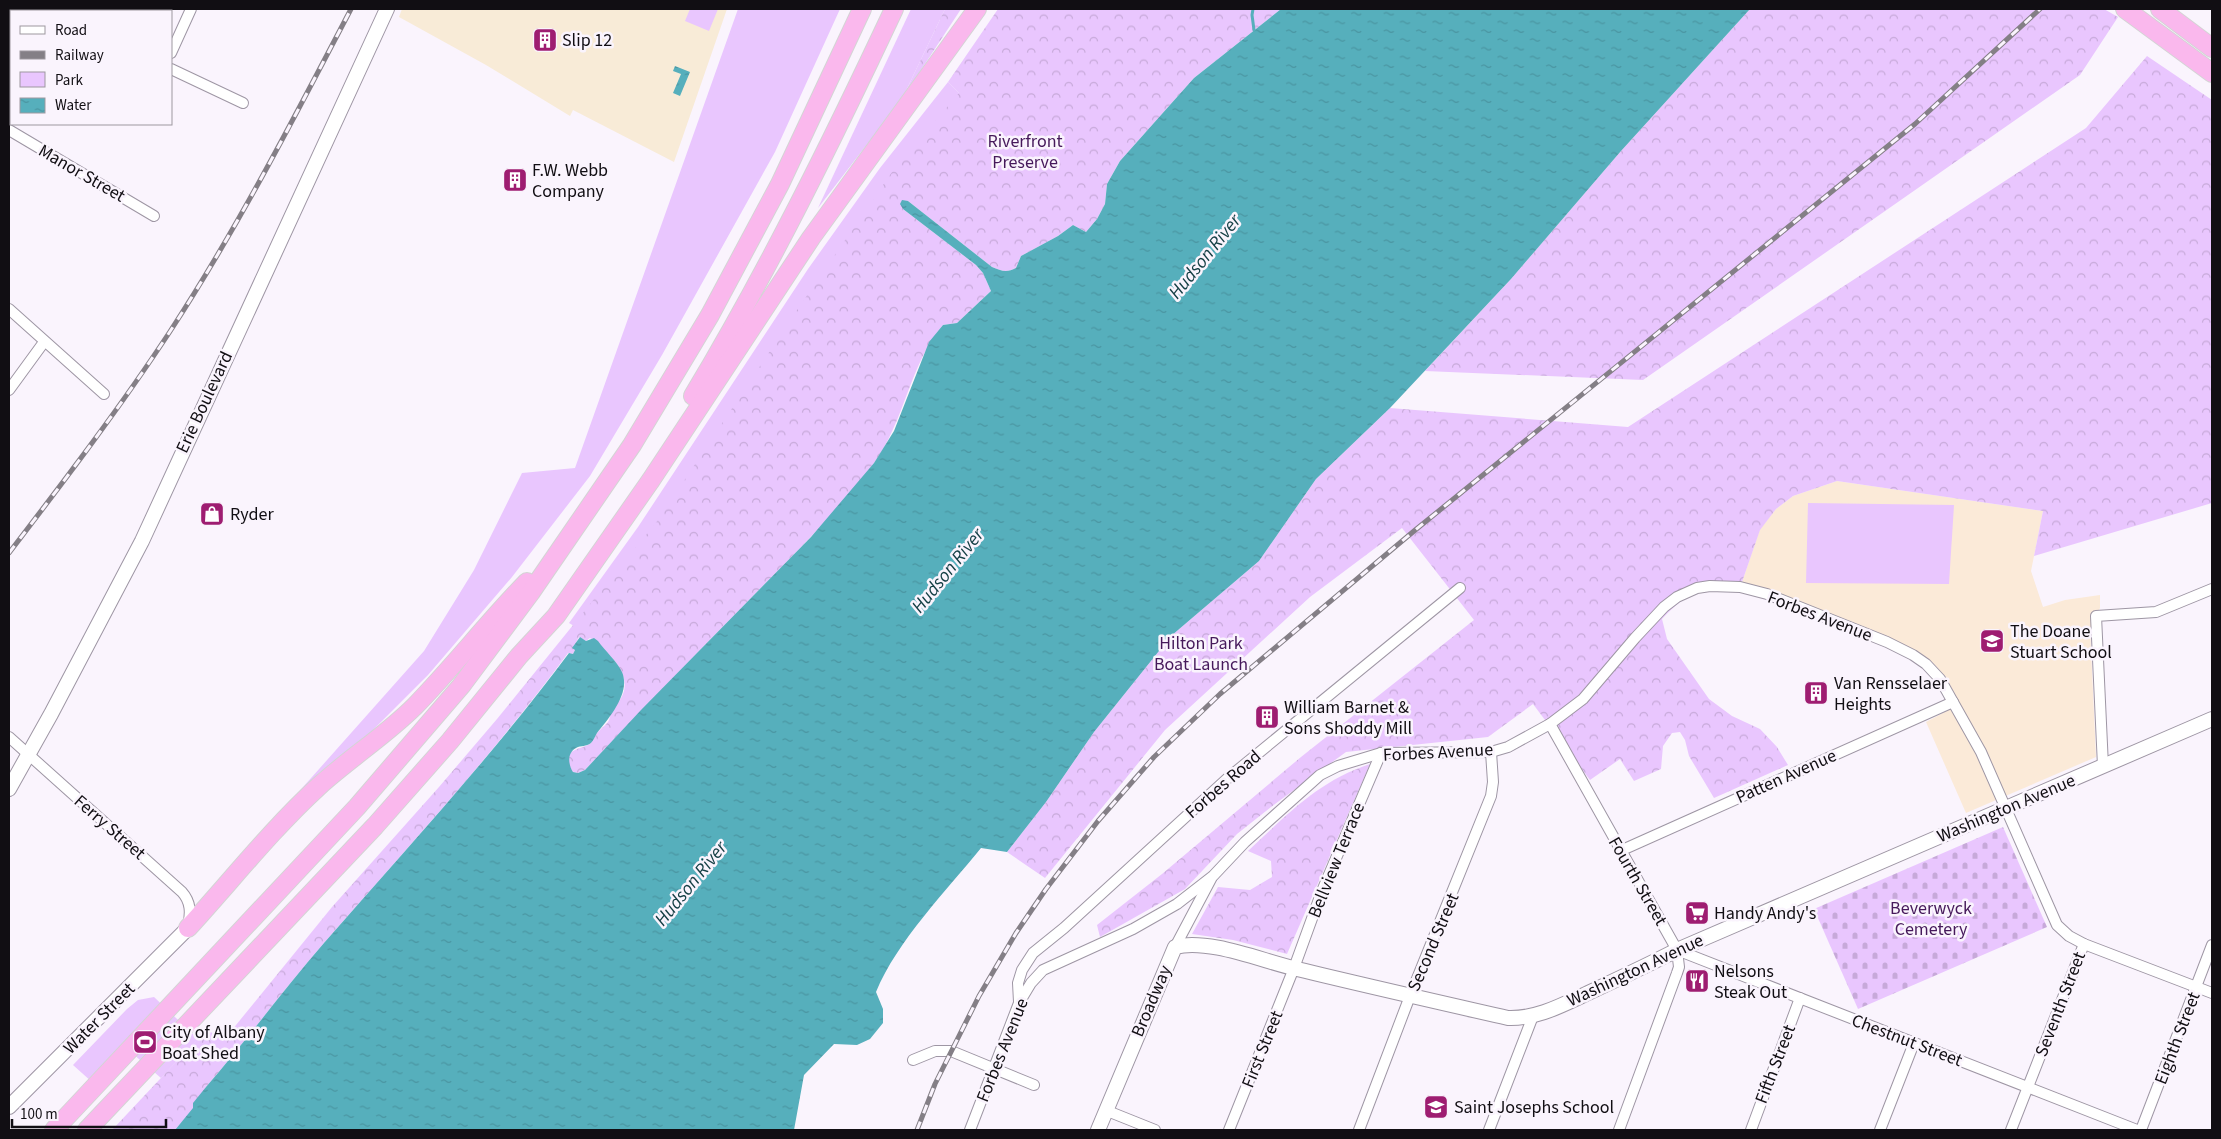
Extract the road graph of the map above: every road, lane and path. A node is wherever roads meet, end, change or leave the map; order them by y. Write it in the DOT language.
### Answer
graph roads {
  1 [pos="191,9"];
  2 [pos="387,9"];
  3 [pos="894,9"];
  4 [pos="977,9"];
  5 [pos="2125,9"];
  6 [pos="2160,9"];
  7 [pos="861,14"];
  8 [pos="2212,48"];
  9 [pos="172,51"];
  10 [pos="172,70"];
  11 [pos="2212,73"];
  12 [pos="243,103"];
  13 [pos="9,130"];
  14 [pos="154,216"];
  15 [pos="9,309"];
  16 [pos="44,342"];
  17 [pos="9,390"];
  18 [pos="104,394"];
  19 [pos="567,541"];
  20 [pos="1460,588"];
  21 [pos="2212,589"];
  22 [pos="519,656"];
  23 [pos="1953,702"];
  24 [pos="2212,719"];
  25 [pos="1550,724"];
  26 [pos="9,737"];
  27 [pos="1491,752"];
  28 [pos="1381,753"];
  29 [pos="28,754"];
  30 [pos="2103,766"];
  31 [pos="9,789"];
  32 [pos="2007,807"];
  33 [pos="1620,851"];
  34 [pos="1213,876"];
  35 [pos="188,928"];
  36 [pos="2084,944"];
  37 [pos="2212,945"];
  38 [pos="1175,947"];
  39 [pos="1677,950"];
  40 [pos="1294,968"];
  41 [pos="2196,987"];
  42 [pos="2212,993"];
  43 [pos="1410,996"];
  44 [pos="1800,998"];
  45 [pos="1019,1004"];
  46 [pos="1533,1016"];
  47 [pos="1914,1043"];
  48 [pos="913,1060"];
  49 [pos="994,1068"];
  50 [pos="1034,1085"];
  51 [pos="2028,1087"];
  52 [pos="9,1107"];
  53 [pos="1105,1110"];
  54 [pos="57,1126"];
  55 [pos="87,1130"];
  56 [pos="970,1130"];
  57 [pos="1098,1130"];
  58 [pos="1155,1130"];
  59 [pos="1229,1130"];
  60 [pos="1359,1130"];
  61 [pos="1489,1130"];
  62 [pos="1619,1130"];
  63 [pos="1750,1130"];
  64 [pos="1880,1130"];
  65 [pos="2011,1130"];
  66 [pos="2137,1130"];
  67 [pos="2141,1130"];
  1 -- 9 [label="street"];
  2 -- 29 [label="street, Erie Boulevard"];
  3 -- 22 [label="highway"];
  4 -- 22 [label="highway"];
  5 -- 11 [label="highway"];
  6 -- 8 [label="highway"];
  7 -- 19 [label="highway"];
  10 -- 12 [label="street"];
  13 -- 14 [label="street, Manor Street"];
  15 -- 16 [label="street"];
  16 -- 17 [label="street"];
  16 -- 18 [label="street"];
  19 -- 35 [label="highway"];
  19 -- 54 [label="highway"];
  20 -- 45 [label="street, Forbes Road"];
  21 -- 30 [label="street"];
  22 -- 55 [label="highway"];
  23 -- 25 [label="street, Forbes Avenue"];
  23 -- 32 [label="street, Forbes Avenue"];
  23 -- 33 [label="street, Patten Avenue"];
  24 -- 30 [label="street, Washington Avenue"];
  25 -- 27 [label="street, Forbes Avenue"];
  25 -- 33 [label="street, Fourth Street"];
  26 -- 29 [label="street, Ferry Street"];
  27 -- 28 [label="street, Forbes Avenue"];
  27 -- 43 [label="street, Second Street"];
  28 -- 34 [label="street, Forbes Avenue"];
  28 -- 40 [label="street, Bellview Terrace"];
  29 -- 31 [label="street, Erie Boulevard"];
  29 -- 35 [label="street, Ferry Street"];
  30 -- 32 [label="street, Washington Avenue"];
  32 -- 36 [label="street, Seventh Street"];
  32 -- 39 [label="street, Washington Avenue"];
  33 -- 39 [label="street, Fourth Street"];
  34 -- 38 [label="street, Broadway"];
  34 -- 45 [label="street, Forbes Avenue"];
  35 -- 52 [label="street, Water Street"];
  36 -- 41 [label="street"];
  36 -- 51 [label="street, Seventh Street"];
  37 -- 41 [label="street, Eighth Street"];
  38 -- 40 [label="street, Washington Avenue"];
  38 -- 53 [label="street, Broadway"];
  39 -- 44 [label="street, Chestnut Street"];
  39 -- 46 [label="street, Washington Avenue"];
  39 -- 62 [label="street"];
  40 -- 43 [label="street, Washington Avenue"];
  40 -- 59 [label="street, First Street"];
  41 -- 42 [label="street"];
  41 -- 67 [label="street, Eighth Street"];
  43 -- 46 [label="street, Washington Avenue"];
  43 -- 60 [label="street, Second Street"];
  44 -- 47 [label="street, Chestnut Street"];
  44 -- 63 [label="street, Fifth Street"];
  45 -- 49 [label="street, Forbes Avenue"];
  46 -- 61 [label="street"];
  47 -- 51 [label="street, Chestnut Street"];
  47 -- 64 [label="street"];
  48 -- 49 [label="street"];
  49 -- 50 [label="street"];
  49 -- 56 [label="street, Forbes Avenue"];
  51 -- 65 [label="street, Seventh Street"];
  51 -- 66 [label="street, Chestnut Street"];
  53 -- 57 [label="street, Broadway"];
  53 -- 58 [label="street"];
}
